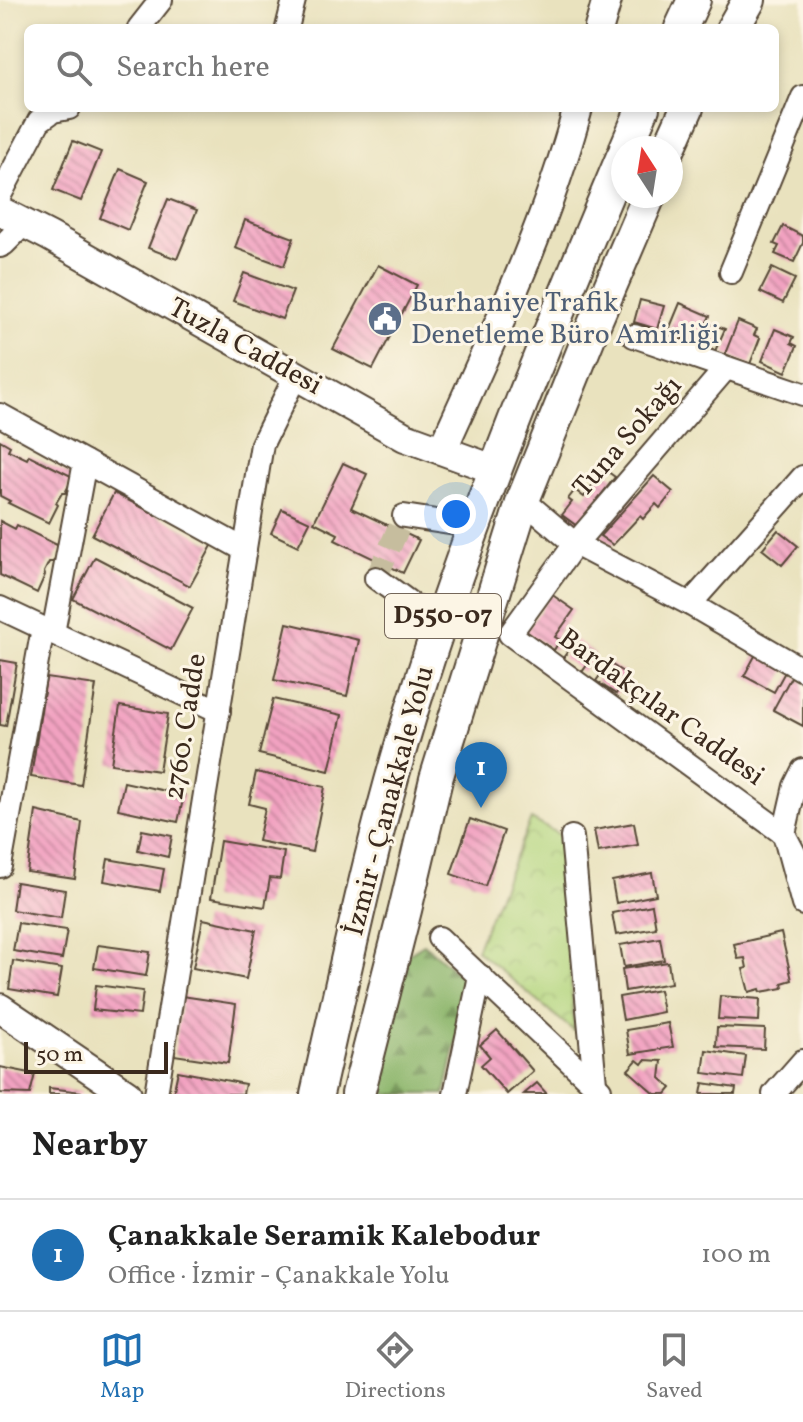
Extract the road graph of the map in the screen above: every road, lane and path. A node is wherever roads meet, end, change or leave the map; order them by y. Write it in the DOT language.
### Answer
graph roads {
  1 [pos="161,0"];
  2 [pos="294,0"];
  3 [pos="607,0"];
  4 [pos="694,0"];
  5 [pos="749,0"];
  6 [pos="142,24"];
  7 [pos="288,24"];
  8 [pos="600,24"];
  9 [pos="683,24"];
  10 [pos="735,24"];
  11 [pos="803,97"];
  12 [pos="52,112"];
  13 [pos="577,112"];
  14 [pos="641,112"];
  15 [pos="685,112"];
  16 [pos="631,136"];
  17 [pos="674,136"];
  18 [pos="611,185"];
  19 [pos="0,195"];
  20 [pos="644,208"];
  21 [pos="12,217"];
  22 [pos="0,246"];
  23 [pos="731,272"];
  24 [pos="634,336"];
  25 [pos="726,368"];
  26 [pos="296,375"];
  27 [pos="803,394"];
  28 [pos="0,415"];
  29 [pos="442,450"];
  30 [pos="85,462"];
  31 [pos="496,470"];
  32 [pos="803,477"];
  33 [pos="523,500"];
  34 [pos="404,516"];
  35 [pos="475,527"];
  36 [pos="575,544"];
  37 [pos="245,550"];
  38 [pos="376,578"];
  39 [pos="690,604"];
  40 [pos="0,608"];
  41 [pos="440,625"];
  42 [pos="48,630"];
  43 [pos="510,634"];
  44 [pos="803,670"];
  45 [pos="219,711"];
  46 [pos="803,770"];
  47 [pos="784,834"];
  48 [pos="572,837"];
  49 [pos="0,866"];
  50 [pos="803,870"];
  51 [pos="803,904"];
  52 [pos="439,938"];
  53 [pos="480,976"];
  54 [pos="0,1008"];
  55 [pos="803,1040"];
  56 [pos="797,1067"];
  57 [pos="598,1091"];
  58 [pos="127,1094"];
  59 [pos="156,1094"];
  60 [pos="317,1094"];
  61 [pos="358,1094"];
  62 [pos="455,1094"];
  63 [pos="774,1094"];
  1 -- 6 [label="street"];
  2 -- 7 [label="street"];
  3 -- 8 [label="main road"];
  4 -- 9 [label="highway"];
  5 -- 10 [label="highway"];
  11 -- 23 [label="street"];
  12 -- 19 [label="street"];
  13 -- 29 [label="main road"];
  14 -- 16 [label="highway"];
  15 -- 17 [label="highway"];
  18 -- 31 [label="highway, İzmir - Çanakkale Yolu / D550-07"];
  20 -- 33 [label="highway, İzmir - Çanakkale Yolu / D550-07"];
  21 -- 22 [label="street"];
  21 -- 26 [label="main road, Tuzla Caddesi"];
  24 -- 25 [label="street"];
  25 -- 27 [label="street"];
  25 -- 36 [label="street, Tuna Sokağı"];
  26 -- 29 [label="main road, Tuzla Caddesi"];
  26 -- 37 [label="street, 2760. Cadde"];
  28 -- 30 [label="street"];
  29 -- 31 [label="main road, Tuzla Caddesi"];
  30 -- 37 [label="street"];
  30 -- 42 [label="street"];
  31 -- 35 [label="highway, İzmir - Çanakkale Yolu / D550-07"];
  32 -- 39 [label="street"];
  33 -- 36 [label="street"];
  33 -- 61 [label="highway, İzmir - Çanakkale Yolu / D550-07"];
  34 -- 35 [label="street"];
  35 -- 41 [label="highway, İzmir - Çanakkale Yolu / D550-07"];
  36 -- 39 [label="street"];
  36 -- 43 [label="street, Tuna Sokağı"];
  37 -- 45 [label="street, 2760. Cadde"];
  38 -- 41 [label="street"];
  39 -- 44 [label="street"];
  40 -- 42 [label="street"];
  41 -- 60 [label="highway, İzmir - Çanakkale Yolu / D550-07"];
  42 -- 45 [label="street"];
  42 -- 49 [label="street"];
  43 -- 47 [label="street, Bardakçılar Caddesi"];
  45 -- 59 [label="street, 2760. Cadde"];
  46 -- 47 [label="street"];
  47 -- 50 [label="street, Bardakçılar Caddesi"];
  47 -- 51 [label="street"];
  48 -- 57 [label="street"];
  52 -- 53 [label="street"];
  53 -- 57 [label="street"];
  53 -- 62 [label="street"];
  54 -- 58 [label="main road"];
  55 -- 56 [label="street"];
  56 -- 63 [label="street"];
}
